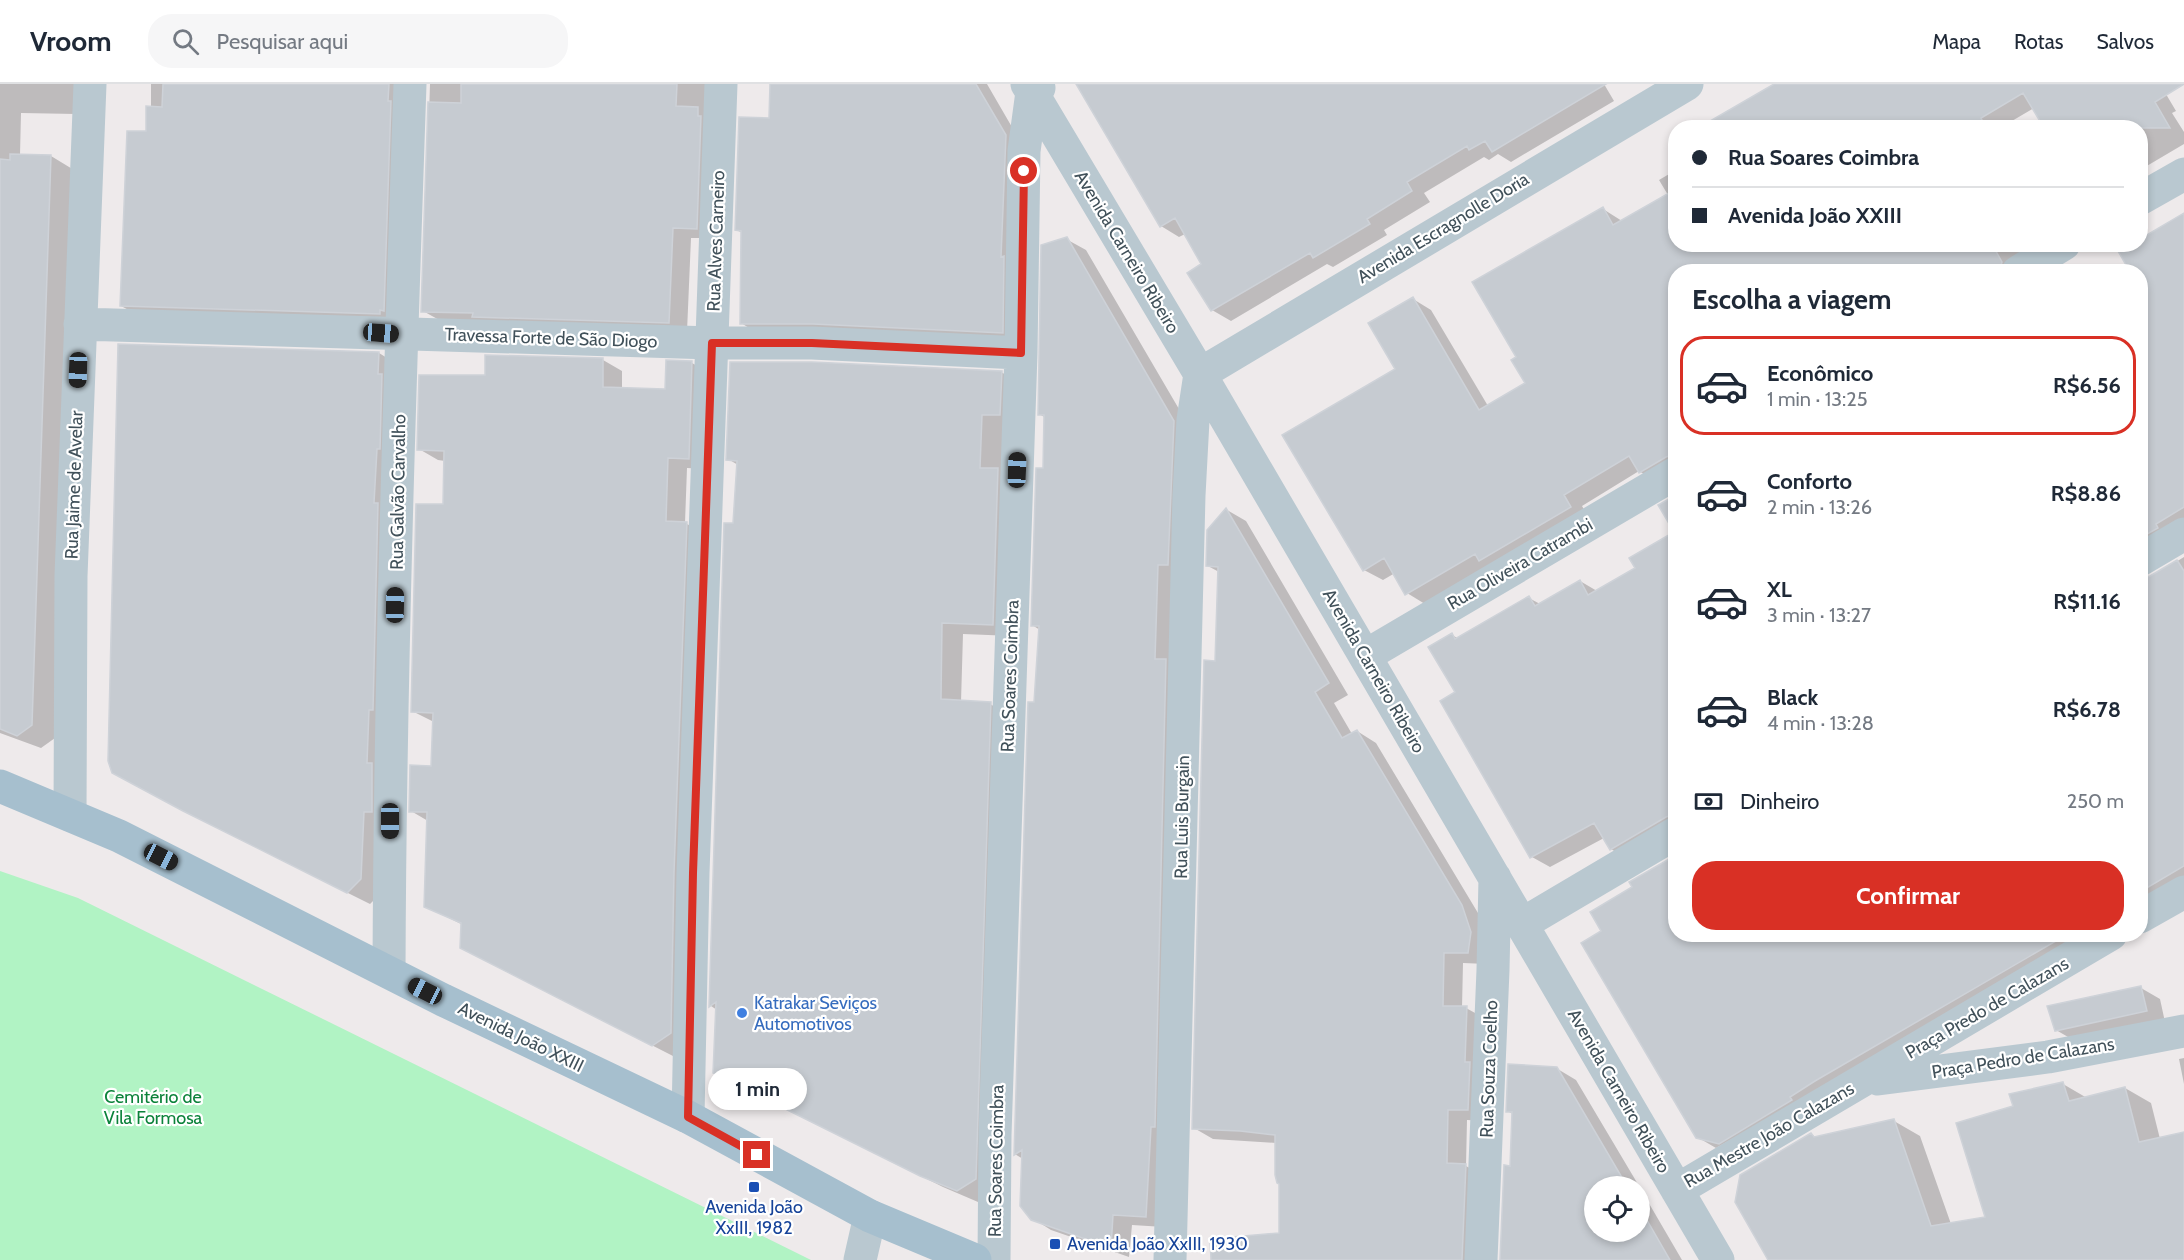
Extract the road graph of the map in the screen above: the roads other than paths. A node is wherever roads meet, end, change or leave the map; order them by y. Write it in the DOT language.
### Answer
graph roads {
  1 [pos="90,84"];
  2 [pos="410,84"];
  3 [pos="722,84"];
  4 [pos="1687,84"];
  5 [pos="1035,87"];
  6 [pos="2184,174"];
  7 [pos="2148,194"];
  8 [pos="2051,252"];
  9 [pos="2031,264"];
  10 [pos="80,324"];
  11 [pos="402,334"];
  12 [pos="712,343"];
  13 [pos="1021,353"];
  14 [pos="1200,374"];
  15 [pos="1668,478"];
  16 [pos="2184,534"];
  17 [pos="2148,555"];
  18 [pos="1365,656"];
  19 [pos="0,786"];
  20 [pos="70,815"];
  21 [pos="1668,838"];
  22 [pos="1495,878"];
  23 [pos="2184,892"];
  24 [pos="2148,912"];
  25 [pos="1522,924"];
  26 [pos="2097,942"];
  27 [pos="389,972"];
  28 [pos="2184,1031"];
  29 [pos="1862,1081"];
  30 [pos="688,1117"];
  31 [pos="1677,1190"];
  32 [pos="870,1216"];
  33 [pos="860,1260"];
  34 [pos="975,1260"];
  35 [pos="994,1260"];
  36 [pos="1170,1260"];
  37 [pos="1481,1260"];
  38 [pos="1718,1260"];
  1 -- 10 [label="street, Rua Jaime de Avelar"];
  2 -- 11 [label="street, Rua Galvão Carvalho"];
  3 -- 12 [label="street, Rua Alves Carneiro"];
  4 -- 14 [label="street, Avenida Escragnolle Doria"];
  5 -- 13 [label="street, Rua Soares Coimbra"];
  5 -- 14 [label="street, Avenida Carneiro Ribeiro"];
  6 -- 7 [label="street"];
  8 -- 9 [label="street"];
  10 -- 11 [label="street, Travessa Forte de São Diogo"];
  10 -- 20 [label="street, Rua Jaime de Avelar"];
  11 -- 12 [label="street, Travessa Forte de São Diogo"];
  11 -- 27 [label="street, Rua Galvão Carvalho"];
  12 -- 13 [label="street, Travessa Forte de São Diogo"];
  12 -- 30 [label="street, Rua Alves Carneiro"];
  13 -- 35 [label="street, Rua Soares Coimbra"];
  14 -- 18 [label="street, Avenida Carneiro Ribeiro"];
  14 -- 36 [label="street, Rua Luis Burgain"];
  15 -- 18 [label="street, Rua Oliveira Catrambi"];
  16 -- 17 [label="street"];
  18 -- 22 [label="street, Avenida Carneiro Ribeiro"];
  19 -- 20 [label="main road, Avenida João XXIII"];
  20 -- 27 [label="main road, Avenida João XXIII"];
  21 -- 25 [label="street"];
  22 -- 25 [label="street, Avenida Carneiro Ribeiro"];
  22 -- 37 [label="street, Rua Souza Coelho"];
  23 -- 24 [label="street"];
  25 -- 31 [label="street, Avenida Carneiro Ribeiro"];
  26 -- 29 [label="street, Praça Predo de Calazans"];
  27 -- 30 [label="main road, Avenida João XXIII"];
  28 -- 29 [label="street, Praça Pedro de Calazans"];
  29 -- 31 [label="street, Rua Mestre João Calazans"];
  30 -- 32 [label="main road, Avenida João XXIII"];
  31 -- 38 [label="street, Avenida Carneiro Ribeiro"];
  32 -- 33 [label="street"];
  32 -- 34 [label="main road, Avenida João XXIII"];
}
